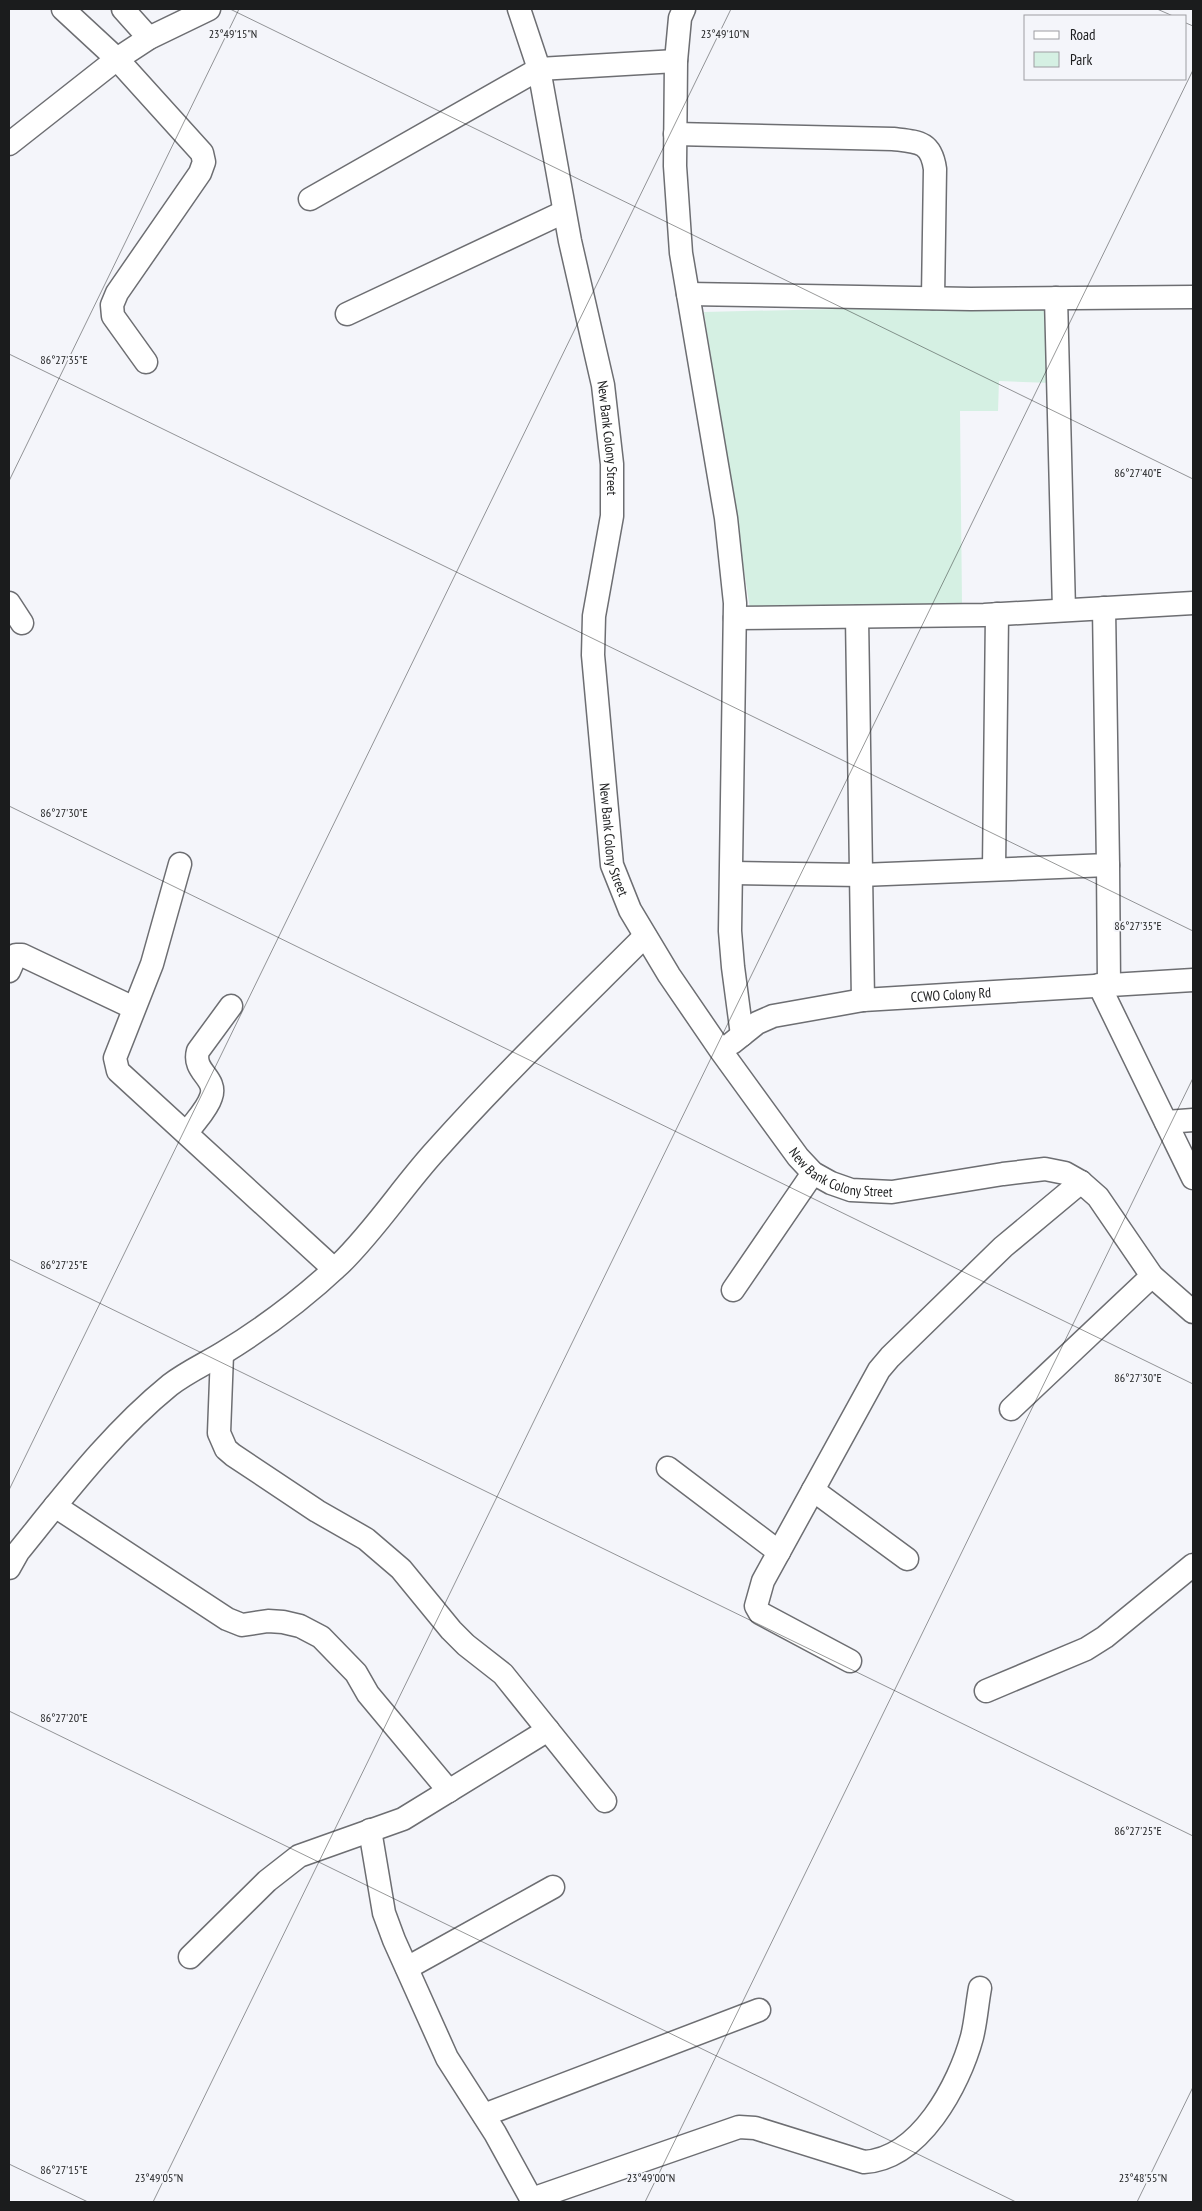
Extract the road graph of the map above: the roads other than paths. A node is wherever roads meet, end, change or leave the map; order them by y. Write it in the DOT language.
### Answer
graph roads {
  1 [pos="63,9"];
  2 [pos="124,9"];
  3 [pos="209,9"];
  4 [pos="518,9"];
  5 [pos="684,9"];
  6 [pos="149,38"];
  7 [pos="117,59"];
  8 [pos="676,61"];
  9 [pos="539,69"];
  10 [pos="675,134"];
  11 [pos="9,144"];
  12 [pos="310,199"];
  13 [pos="564,212"];
  14 [pos="688,294"];
  15 [pos="933,298"];
  16 [pos="1056,298"];
  17 [pos="1193,298"];
  18 [pos="347,314"];
  19 [pos="146,362"];
  20 [pos="9,603"];
  21 [pos="1193,603"];
  22 [pos="1104,608"];
  23 [pos="1064,610"];
  24 [pos="997,614"];
  25 [pos="857,617"];
  26 [pos="735,618"];
  27 [pos="22,623"];
  28 [pos="180,864"];
  29 [pos="1108,865"];
  30 [pos="994,869"];
  31 [pos="733,873"];
  32 [pos="861,875"];
  33 [pos="645,936"];
  34 [pos="9,971"];
  35 [pos="1193,980"];
  36 [pos="1104,985"];
  37 [pos="863,1000"];
  38 [pos="231,1006"];
  39 [pos="134,1008"];
  40 [pos="742,1035"];
  41 [pos="721,1051"];
  42 [pos="1193,1120"];
  43 [pos="1166,1122"];
  44 [pos="187,1133"];
  45 [pos="813,1173"];
  46 [pos="1193,1178"];
  47 [pos="1081,1182"];
  48 [pos="334,1269"];
  49 [pos="1152,1276"];
  50 [pos="733,1290"];
  51 [pos="1193,1312"];
  52 [pos="222,1354"];
  53 [pos="1011,1409"];
  54 [pos="668,1468"];
  55 [pos="813,1490"];
  56 [pos="55,1506"];
  57 [pos="779,1552"];
  58 [pos="907,1559"];
  59 [pos="1193,1565"];
  60 [pos="9,1568"];
  61 [pos="850,1661"];
  62 [pos="986,1691"];
  63 [pos="548,1730"];
  64 [pos="449,1791"];
  65 [pos="605,1801"];
  66 [pos="370,1830"];
  67 [pos="553,1887"];
  68 [pos="190,1957"];
  69 [pos="407,1968"];
  70 [pos="980,1988"];
  71 [pos="759,2010"];
  72 [pos="484,2115"];
  73 [pos="532,2201"];
  1 -- 7 [label="street"];
  2 -- 6 [label="street"];
  3 -- 6 [label="street"];
  4 -- 9 [label="street, New Bank Colony Street"];
  5 -- 8 [label="street"];
  6 -- 7 [label="street"];
  7 -- 11 [label="street"];
  7 -- 19 [label="street"];
  8 -- 9 [label="street"];
  8 -- 10 [label="street"];
  9 -- 12 [label="street"];
  9 -- 13 [label="street, New Bank Colony Street"];
  10 -- 14 [label="street"];
  10 -- 15 [label="street"];
  13 -- 18 [label="street"];
  13 -- 33 [label="street, New Bank Colony Street"];
  14 -- 15 [label="street"];
  14 -- 26 [label="street"];
  15 -- 16 [label="street"];
  16 -- 17 [label="street"];
  16 -- 23 [label="street"];
  20 -- 27 [label="street"];
  21 -- 22 [label="street"];
  22 -- 23 [label="street"];
  22 -- 29 [label="street"];
  23 -- 24 [label="street"];
  24 -- 25 [label="street"];
  24 -- 30 [label="street"];
  25 -- 26 [label="street"];
  25 -- 32 [label="street"];
  26 -- 31 [label="street"];
  28 -- 39 [label="street"];
  29 -- 30 [label="street"];
  29 -- 36 [label="street"];
  30 -- 32 [label="street"];
  31 -- 32 [label="street"];
  31 -- 40 [label="street"];
  32 -- 37 [label="street"];
  33 -- 41 [label="street, New Bank Colony Street"];
  33 -- 48 [label="street"];
  34 -- 39 [label="street"];
  35 -- 36 [label="street, CCWO Colony Rd"];
  36 -- 37 [label="street, CCWO Colony Rd"];
  36 -- 43 [label="street"];
  37 -- 40 [label="street, CCWO Colony Rd"];
  38 -- 44 [label="street"];
  39 -- 44 [label="street"];
  40 -- 41 [label="street, CCWO Colony Rd"];
  41 -- 45 [label="street, New Bank Colony Street"];
  42 -- 43 [label="street"];
  43 -- 46 [label="street"];
  44 -- 48 [label="street"];
  45 -- 47 [label="street, New Bank Colony Street"];
  45 -- 50 [label="street"];
  47 -- 49 [label="street, New Bank Colony Street"];
  47 -- 55 [label="street"];
  48 -- 52 [label="street"];
  49 -- 51 [label="street, New Bank Colony Street"];
  49 -- 53 [label="street"];
  52 -- 56 [label="street"];
  52 -- 63 [label="street"];
  54 -- 57 [label="street"];
  55 -- 57 [label="street"];
  55 -- 58 [label="street"];
  56 -- 60 [label="street"];
  56 -- 64 [label="street"];
  57 -- 61 [label="street"];
  59 -- 62 [label="street"];
  63 -- 64 [label="street"];
  63 -- 65 [label="street"];
  64 -- 66 [label="street"];
  66 -- 68 [label="street"];
  66 -- 69 [label="street"];
  67 -- 69 [label="street"];
  69 -- 72 [label="street"];
  70 -- 73 [label="street"];
  71 -- 72 [label="street"];
  72 -- 73 [label="street"];
}
